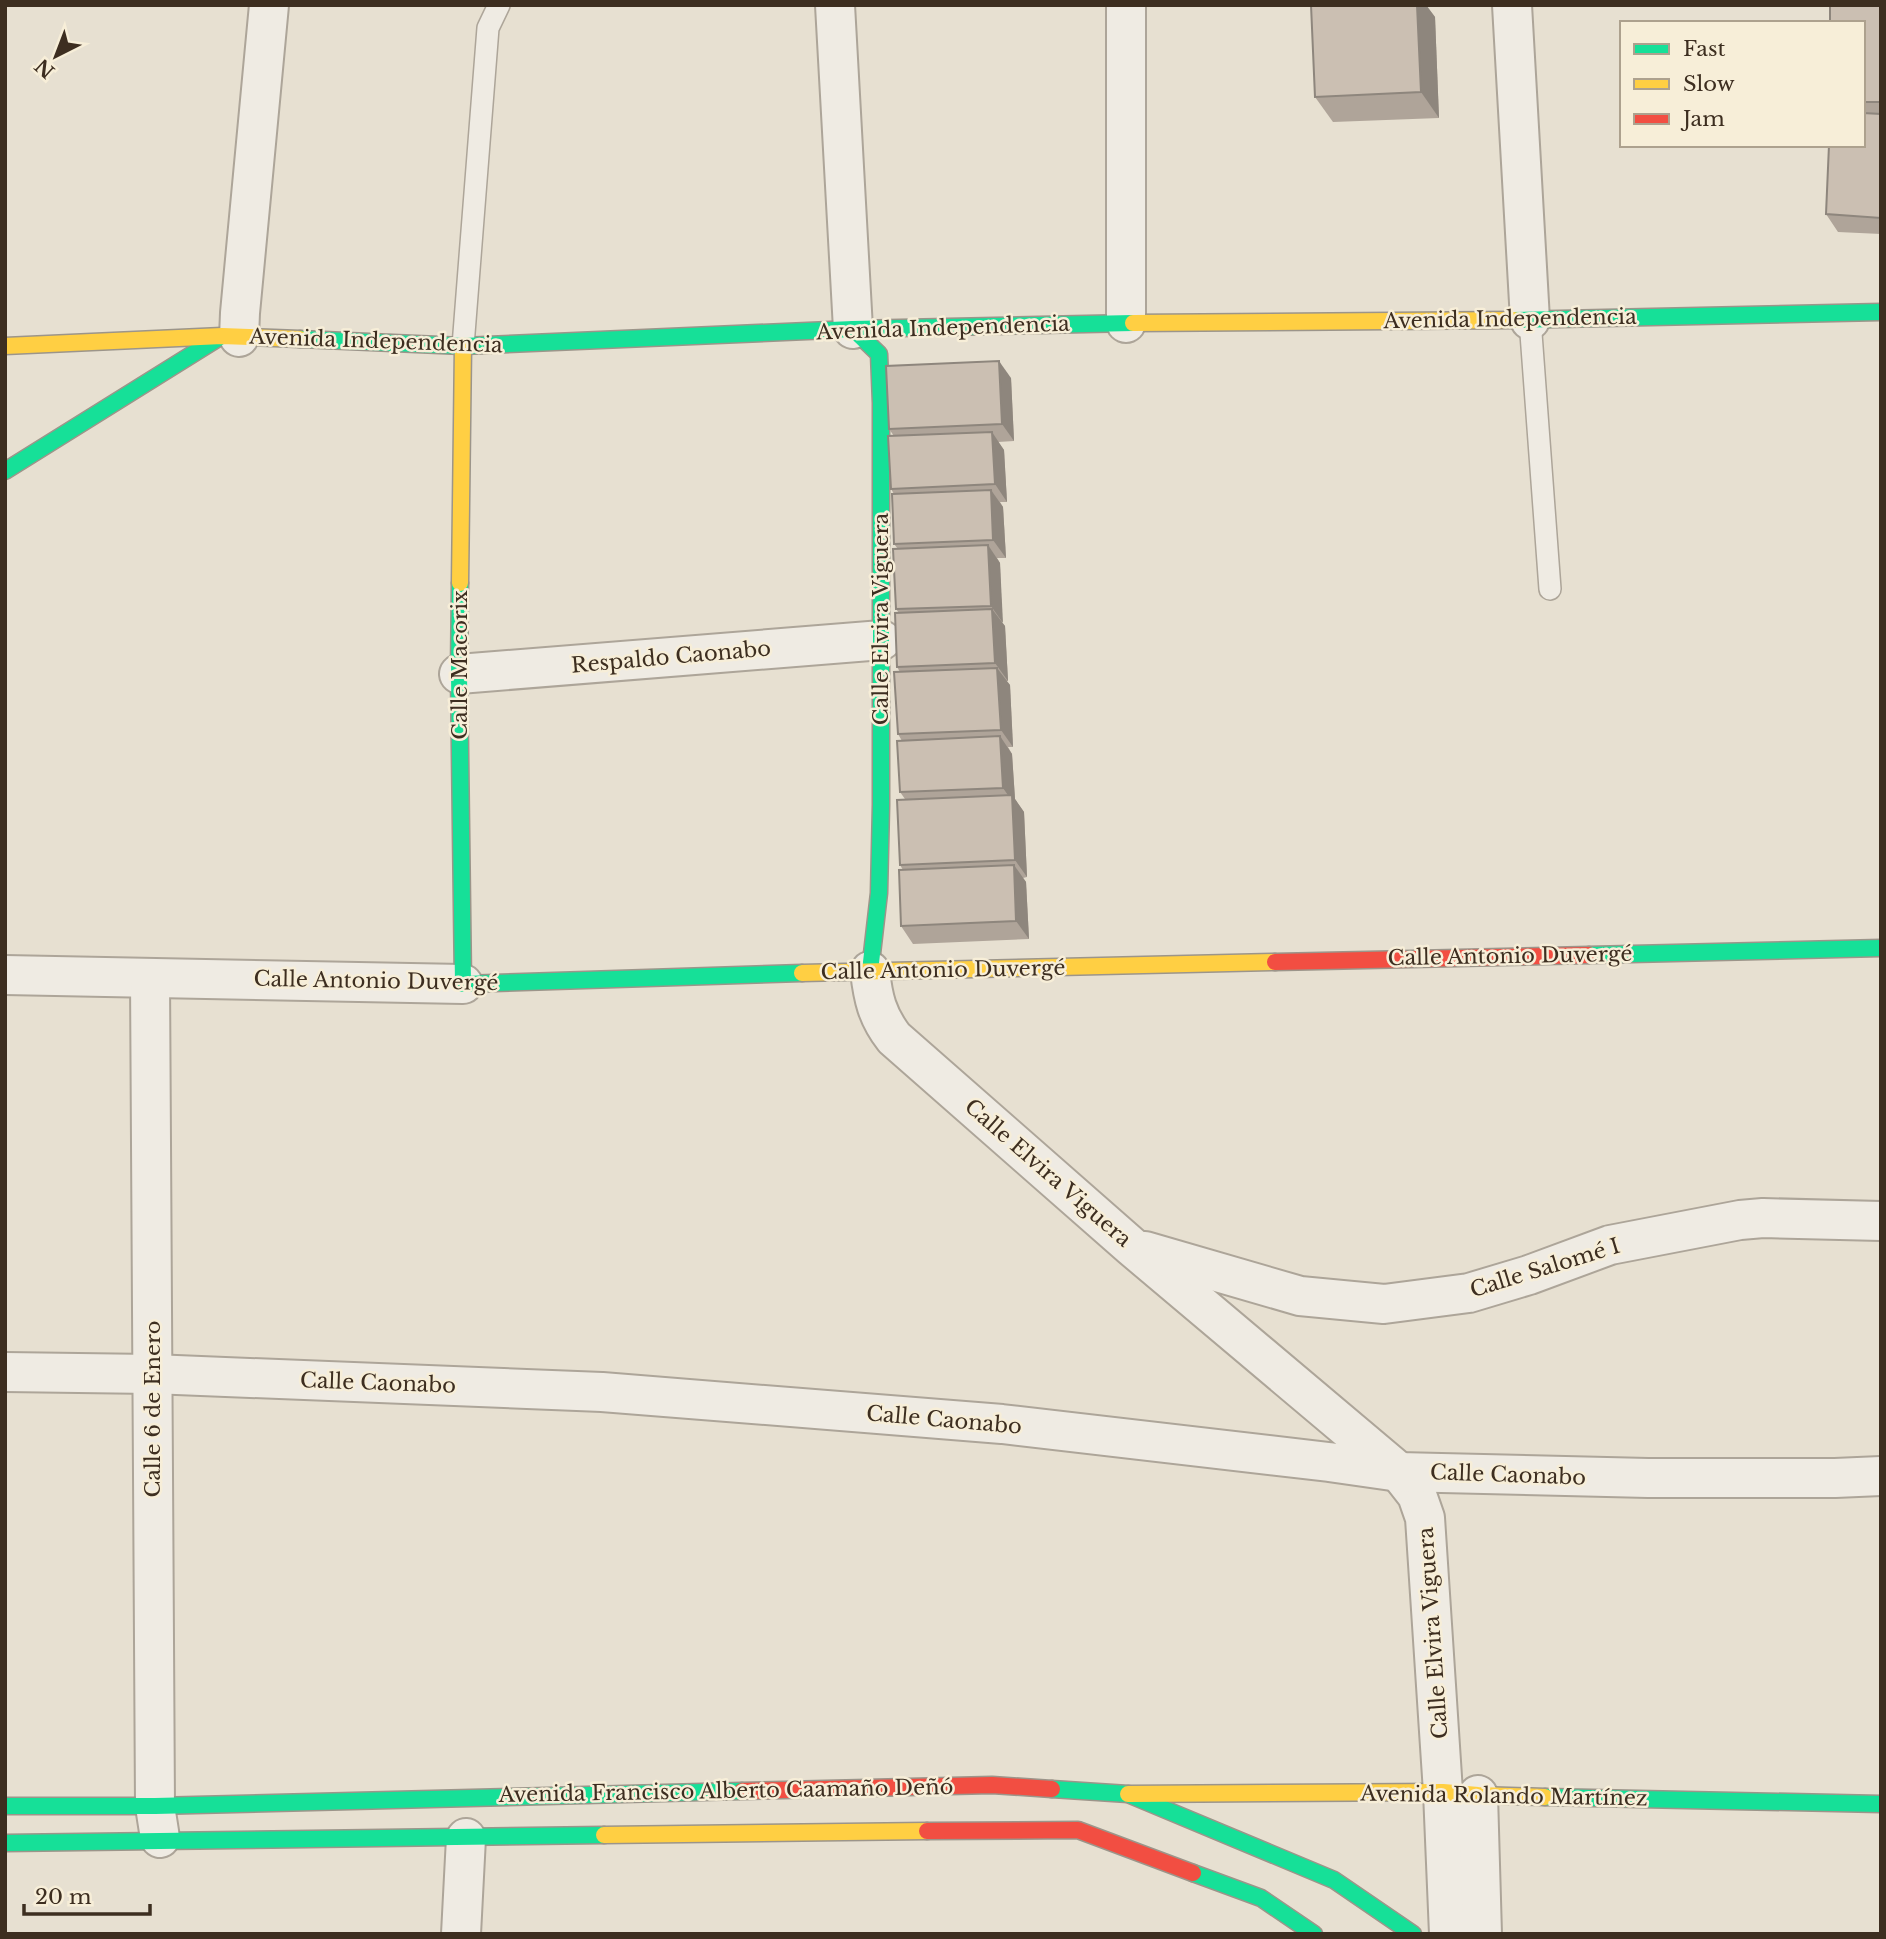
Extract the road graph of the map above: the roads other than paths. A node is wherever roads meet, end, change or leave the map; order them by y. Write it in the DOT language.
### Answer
graph roads {
  1 [pos="269,5"];
  2 [pos="499,5"];
  3 [pos="835,5"];
  4 [pos="1126,5"];
  5 [pos="1512,5"];
  6 [pos="1881,312"];
  7 [pos="1530,320"];
  8 [pos="1126,323"];
  9 [pos="853,329"];
  10 [pos="230,336"];
  11 [pos="5,346"];
  12 [pos="463,346"];
  13 [pos="5,471"];
  14 [pos="1550,589"];
  15 [pos="882,640"];
  16 [pos="460,674"];
  17 [pos="1881,948"];
  18 [pos="870,971"];
  19 [pos="5,975"];
  20 [pos="150,978"];
  21 [pos="463,984"];
  22 [pos="1881,1221"];
  23 [pos="1132,1247"];
  24 [pos="5,1372"];
  25 [pos="152,1374"];
  26 [pos="1399,1472"];
  27 [pos="1881,1476"];
  28 [pos="1128,1794"];
  29 [pos="1461,1794"];
  30 [pos="1881,1804"];
  31 [pos="5,1806"];
  32 [pos="158,1823"];
  33 [pos="466,1838"];
  34 [pos="5,1843"];
  35 [pos="461,1934"];
  36 [pos="1314,1934"];
  37 [pos="1413,1934"];
  38 [pos="1449,1934"];
  39 [pos="1482,1934"];
  1 -- 10 [label="street"];
  2 -- 12 [label="lane"];
  3 -- 9 [label="street"];
  4 -- 8 [label="street"];
  5 -- 7 [label="street"];
  6 -- 7 [label="main road, Avenida Independencia"];
  7 -- 8 [label="main road, Avenida Independencia"];
  7 -- 14 [label="lane"];
  8 -- 9 [label="main road, Avenida Independencia"];
  9 -- 12 [label="main road, Avenida Independencia"];
  9 -- 15 [label="main road, Calle Elvira Viguera"];
  10 -- 11 [label="main road, Avenida Independencia"];
  10 -- 12 [label="main road, Avenida Independencia"];
  10 -- 13 [label="main road"];
  12 -- 16 [label="main road, Calle Macorix"];
  15 -- 16 [label="street, Respaldo Caonabo"];
  15 -- 18 [label="main road, Calle Elvira Viguera"];
  16 -- 21 [label="main road, Calle Macorix"];
  17 -- 18 [label="main road, Calle Antonio Duvergé"];
  18 -- 21 [label="main road, Calle Antonio Duvergé"];
  18 -- 23 [label="street, Calle Elvira Viguera"];
  19 -- 20 [label="street, Calle Antonio Duvergé"];
  20 -- 21 [label="street, Calle Antonio Duvergé"];
  20 -- 25 [label="street, Calle 6 de Enero"];
  22 -- 23 [label="street, Calle Salomé I"];
  23 -- 26 [label="street, Calle Elvira Viguera"];
  24 -- 25 [label="street, Calle Caonabo"];
  25 -- 26 [label="street, Calle Caonabo"];
  25 -- 32 [label="street, Calle 6 de Enero"];
  26 -- 27 [label="street, Calle Caonabo"];
  26 -- 29 [label="street, Calle Elvira Viguera"];
  28 -- 29 [label="main road, Avenida Rolando Martínez"];
  28 -- 32 [label="main road, Avenida Francisco Alberto Caamaño Deñó"];
  28 -- 37 [label="main road, Avenida Francisco Alberto Caamaño Deñó"];
  29 -- 30 [label="main road, Avenida Rolando Martínez"];
  29 -- 38 [label="street, Calle Elvira Viguera"];
  29 -- 39 [label="street, Calle Elvira Viguera"];
  31 -- 32 [label="main road, Avenida Francisco Alberto Caamaño Deñó"];
  32 -- 33 [label="main road, Avenida Francisco Alberto Caamaño Deñó"];
  32 -- 34 [label="main road, Avenida Francisco Alberto Caamaño Deñó"];
  33 -- 35 [label="street"];
  33 -- 36 [label="main road, Avenida Francisco Alberto Caamaño Deñó"];
}
